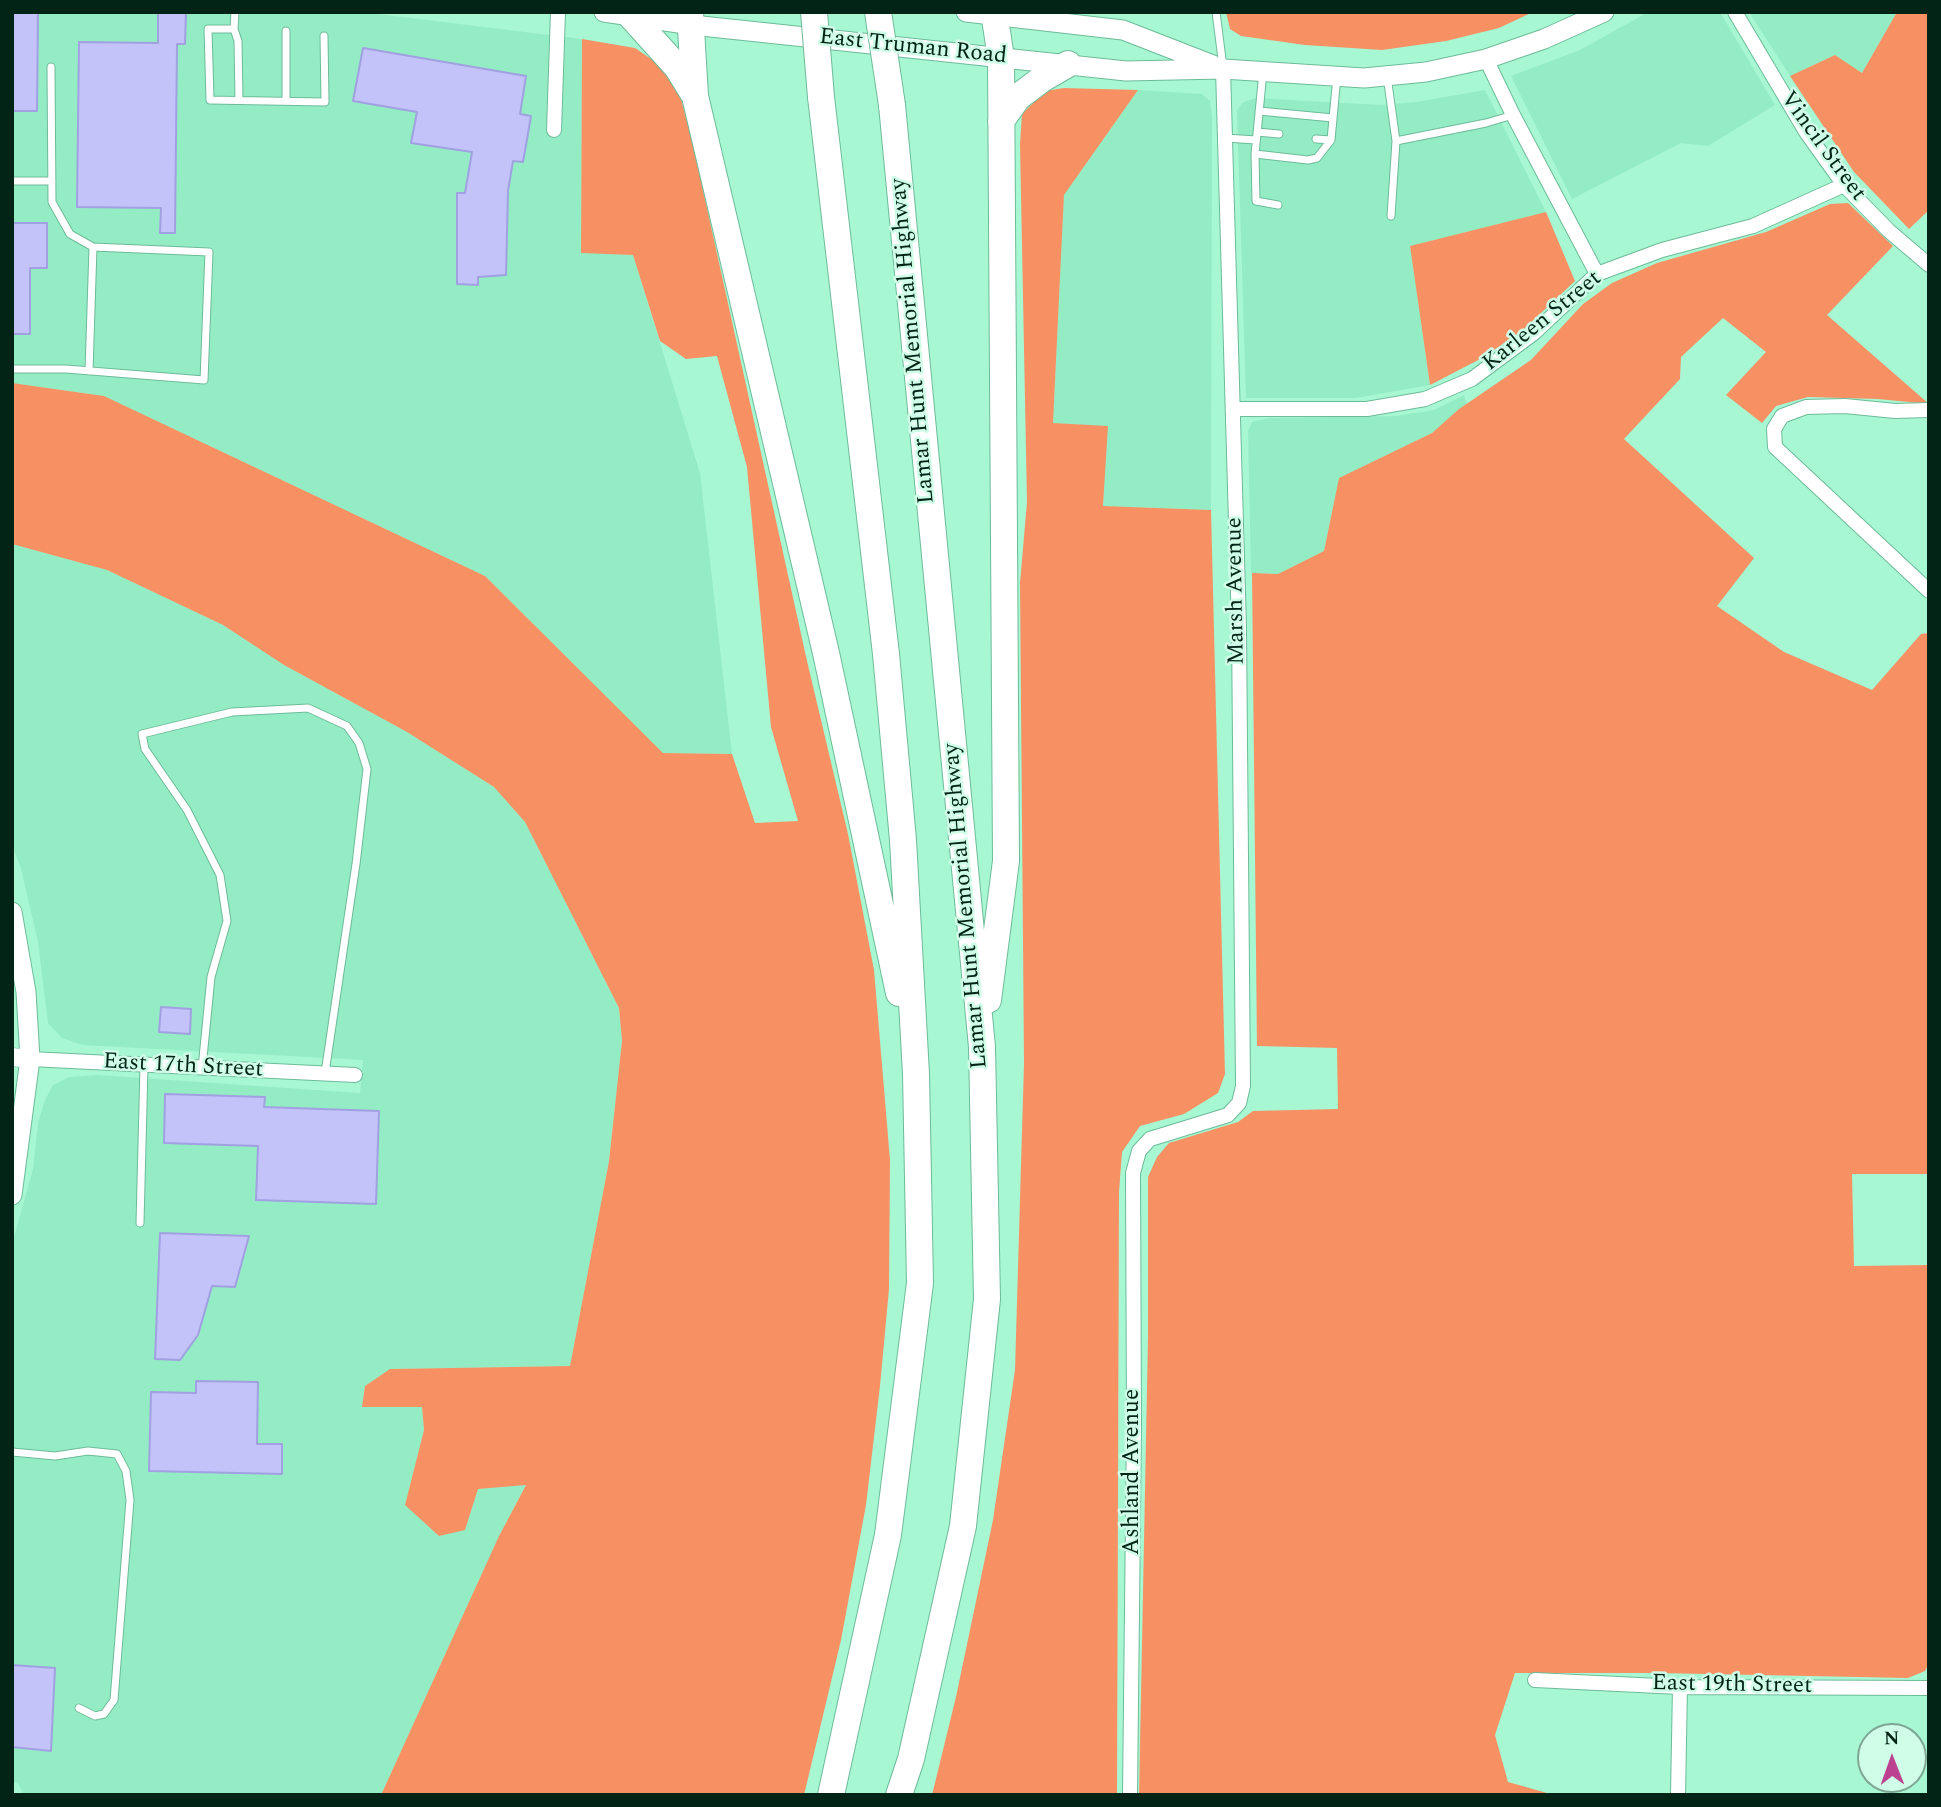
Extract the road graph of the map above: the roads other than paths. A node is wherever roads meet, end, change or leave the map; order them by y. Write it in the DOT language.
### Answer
graph roads {
  1 [pos="236,12"];
  2 [pos="558,12"];
  3 [pos="604,12"];
  4 [pos="814,12"];
  5 [pos="878,12"];
  6 [pos="966,12"];
  7 [pos="1216,12"];
  8 [pos="1604,12"];
  9 [pos="1735,12"];
  10 [pos="995,14"];
  11 [pos="631,16"];
  12 [pos="691,18"];
  13 [pos="234,29"];
  14 [pos="286,30"];
  15 [pos="324,36"];
  16 [pos="1001,58"];
  17 [pos="1486,59"];
  18 [pos="1069,64"];
  19 [pos="51,67"];
  20 [pos="1223,69"];
  21 [pos="1263,72"];
  22 [pos="1338,76"];
  23 [pos="1387,76"];
  24 [pos="695,96"];
  25 [pos="239,100"];
  26 [pos="286,100"];
  27 [pos="1259,111"];
  28 [pos="1513,116"];
  29 [pos="1333,118"];
  30 [pos="1001,121"];
  31 [pos="554,130"];
  32 [pos="1279,134"];
  33 [pos="1256,136"];
  34 [pos="1225,138"];
  35 [pos="1316,139"];
  36 [pos="1331,140"];
  37 [pos="1396,141"];
  38 [pos="1255,154"];
  39 [pos="12,181"];
  40 [pos="52,181"];
  41 [pos="1844,184"];
  42 [pos="1278,205"];
  43 [pos="1391,216"];
  44 [pos="93,247"];
  45 [pos="1929,265"];
  46 [pos="1597,274"];
  47 [pos="12,369"];
  48 [pos="89,371"];
  49 [pos="1233,409"];
  50 [pos="1929,411"];
  51 [pos="1929,591"];
  52 [pos="12,912"];
  53 [pos="982,1046"];
  54 [pos="21,1058"];
  55 [pos="144,1066"];
  56 [pos="202,1068"];
  57 [pos="325,1073"];
  58 [pos="916,1074"];
  59 [pos="355,1075"];
  60 [pos="1139,1151"];
  61 [pos="12,1195"];
  62 [pos="140,1223"];
  63 [pos="12,1452"];
  64 [pos="1535,1680"];
  65 [pos="1680,1687"];
  66 [pos="1929,1688"];
  67 [pos="79,1708"];
  68 [pos="831,1795"];
  69 [pos="899,1795"];
  70 [pos="1130,1795"];
  71 [pos="1678,1795"];
  1 -- 13 [label="lane"];
  2 -- 31 [label="street"];
  3 -- 11 [label="main road, East Truman Road"];
  4 -- 58 [label="highway, bridge"];
  5 -- 53 [label="highway, Lamar Hunt Memorial Highway, bridge"];
  6 -- 10 [label="main road, East Truman Road"];
  7 -- 20 [label="lane"];
  8 -- 17 [label="main road, East Truman Road"];
  9 -- 41 [label="street, Vincil Street"];
  10 -- 16 [label="highway"];
  10 -- 20 [label="main road, East Truman Road"];
  11 -- 12 [label="main road, East Truman Road"];
  11 -- 24 [label="highway"];
  12 -- 16 [label="main road, East Truman Road"];
  12 -- 24 [label="highway"];
  13 -- 25 [label="lane"];
  13 -- 25 [label="lane"];
  14 -- 26 [label="lane"];
  15 -- 26 [label="lane"];
  16 -- 18 [label="main road, East Truman Road"];
  16 -- 30 [label="highway"];
  17 -- 23 [label="main road, East Truman Road"];
  17 -- 28 [label="street"];
  18 -- 20 [label="main road, East Truman Road"];
  18 -- 30 [label="highway"];
  19 -- 40 [label="lane"];
  20 -- 21 [label="main road, East Truman Road"];
  20 -- 34 [label="street, Marsh Avenue"];
  21 -- 22 [label="main road, East Truman Road"];
  21 -- 27 [label="lane"];
  22 -- 23 [label="main road, East Truman Road"];
  22 -- 29 [label="lane"];
  23 -- 37 [label="lane"];
  24 -- 58 [label="highway"];
  25 -- 26 [label="lane"];
  27 -- 29 [label="lane"];
  27 -- 33 [label="lane"];
  28 -- 37 [label="lane"];
  28 -- 46 [label="street"];
  29 -- 36 [label="lane"];
  30 -- 53 [label="highway"];
  32 -- 33 [label="lane"];
  33 -- 34 [label="lane"];
  33 -- 38 [label="lane"];
  34 -- 49 [label="street, Marsh Avenue"];
  35 -- 36 [label="lane"];
  36 -- 38 [label="lane"];
  37 -- 43 [label="lane"];
  38 -- 42 [label="lane"];
  39 -- 40 [label="lane"];
  40 -- 44 [label="lane"];
  41 -- 45 [label="street, Vincil Street"];
  41 -- 46 [label="street, Karleen Street"];
  44 -- 48 [label="lane"];
  44 -- 48 [label="lane"];
  46 -- 49 [label="street, Karleen Street"];
  47 -- 48 [label="lane"];
  49 -- 60 [label="street, Marsh Avenue"];
  50 -- 51 [label="street"];
  52 -- 54 [label="main road"];
  53 -- 69 [label="highway, Lamar Hunt Memorial Highway"];
  54 -- 55 [label="street, East 17th Street"];
  54 -- 61 [label="main road"];
  55 -- 56 [label="street, East 17th Street"];
  55 -- 62 [label="lane"];
  56 -- 57 [label="street, East 17th Street"];
  56 -- 57 [label="lane"];
  57 -- 59 [label="street, East 17th Street"];
  58 -- 68 [label="highway"];
  60 -- 70 [label="street, Ashland Avenue"];
  63 -- 67 [label="lane"];
  64 -- 65 [label="street, East 19th Street"];
  65 -- 66 [label="street, East 19th Street"];
  65 -- 71 [label="street"];
}
